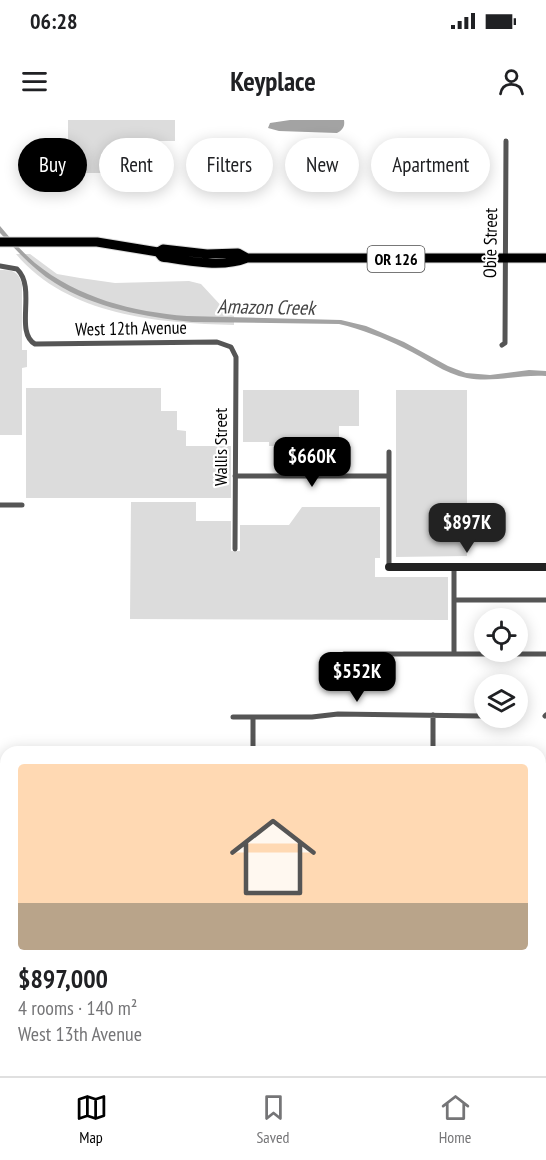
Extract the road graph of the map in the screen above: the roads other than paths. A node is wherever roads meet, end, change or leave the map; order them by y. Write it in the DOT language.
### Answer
graph roads {
  1 [pos="506,141"];
  2 [pos="0,242"];
  3 [pos="506,258"];
  4 [pos="546,258"];
  5 [pos="0,266"];
  6 [pos="502,345"];
  7 [pos="231,347"];
  8 [pos="388,452"];
  9 [pos="235,476"];
  10 [pos="389,476"];
  11 [pos="0,505"];
  12 [pos="22,505"];
  13 [pos="236,549"];
  14 [pos="389,567"];
  15 [pos="454,567"];
  16 [pos="546,567"];
  17 [pos="454,600"];
  18 [pos="546,600"];
  19 [pos="344,654"];
  20 [pos="454,654"];
  21 [pos="546,654"];
  22 [pos="433,716"];
  23 [pos="474,716"];
  24 [pos="233,717"];
  25 [pos="253,717"];
  26 [pos="253,746"];
  27 [pos="433,746"];
  1 -- 3 [label="street, Obie Street"];
  2 -- 3 [label="main road, OR 126"];
  3 -- 4 [label="main road, OR 126"];
  3 -- 6 [label="street, Obie Street"];
  5 -- 7 [label="street, West 12th Avenue"];
  7 -- 9 [label="street, Wallis Street"];
  8 -- 10 [label="street"];
  9 -- 10 [label="street"];
  9 -- 13 [label="street, Wallis Street"];
  10 -- 14 [label="street"];
  11 -- 12 [label="street"];
  14 -- 15 [label="street"];
  15 -- 16 [label="street"];
  15 -- 17 [label="street"];
  17 -- 18 [label="street"];
  17 -- 20 [label="street"];
  19 -- 20 [label="street"];
  20 -- 21 [label="street"];
  22 -- 23 [label="street"];
  22 -- 25 [label="street"];
  22 -- 27 [label="street"];
  24 -- 25 [label="street"];
  25 -- 26 [label="street"];
}
